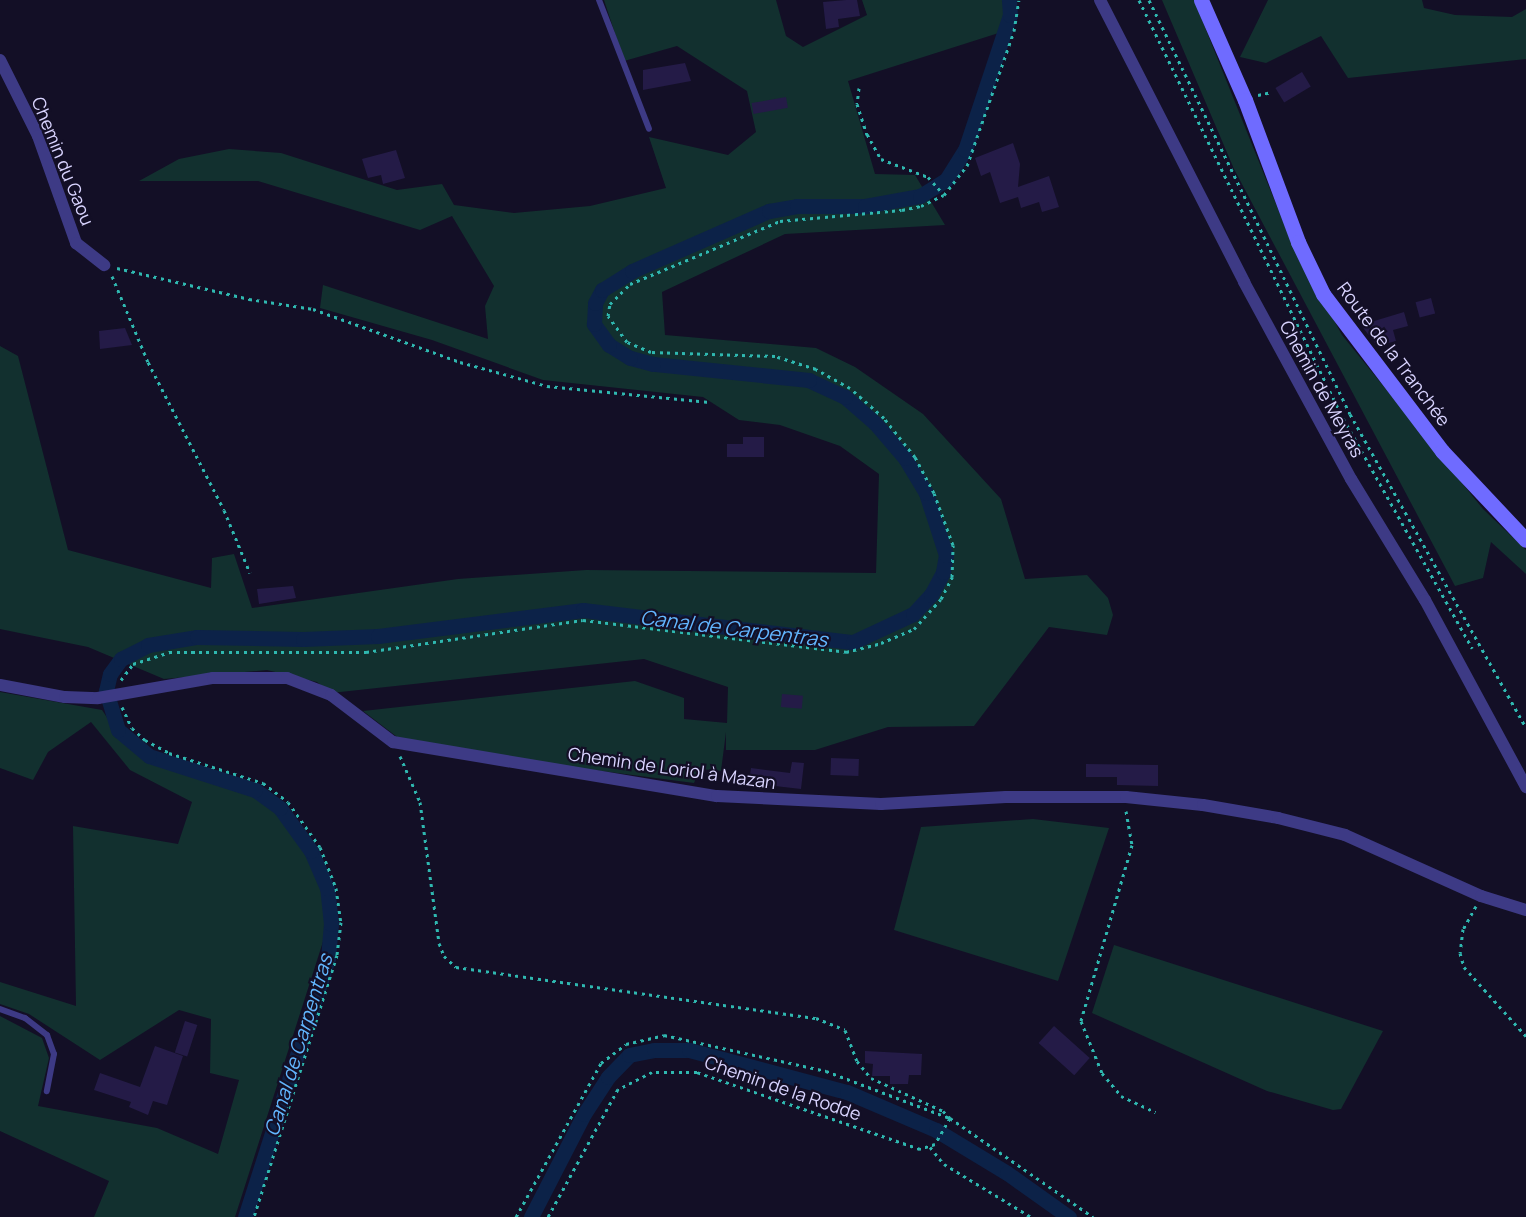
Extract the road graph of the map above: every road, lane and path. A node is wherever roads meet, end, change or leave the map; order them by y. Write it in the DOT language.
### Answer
graph roads {
  1 [pos="599,0"];
  2 [pos="1018,0"];
  3 [pos="1100,0"];
  4 [pos="1139,0"];
  5 [pos="1149,0"];
  6 [pos="1201,0"];
  7 [pos="0,60"];
  8 [pos="859,88"];
  9 [pos="649,129"];
  10 [pos="943,194"];
  11 [pos="104,265"];
  12 [pos="709,402"];
  13 [pos="1526,540"];
  14 [pos="250,573"];
  15 [pos="1472,648"];
  16 [pos="0,685"];
  17 [pos="117,696"];
  18 [pos="1526,728"];
  19 [pos="393,742"];
  20 [pos="1526,787"];
  21 [pos="1126,797"];
  22 [pos="1481,896"];
  23 [pos="1526,910"];
  24 [pos="0,1009"];
  25 [pos="1526,1036"];
  26 [pos="47,1091"];
  27 [pos="1155,1112"];
  28 [pos="950,1118"];
  29 [pos="929,1146"];
  30 [pos="254,1217"];
  31 [pos="516,1217"];
  32 [pos="548,1217"];
  33 [pos="1031,1217"];
  34 [pos="1093,1217"];
  1 -- 9 [label="lane"];
  2 -- 10 [label="path"];
  3 -- 20 [label="street, Chemin de Meyras"];
  4 -- 15 [label="path"];
  5 -- 18 [label="path"];
  6 -- 13 [label="street, Route de la Tranchée"];
  7 -- 11 [label="street, Chemin du Gaou"];
  8 -- 10 [label="path"];
  10 -- 17 [label="path"];
  12 -- 14 [label="path"];
  16 -- 17 [label="street, Chemin de Loriol à Mazan"];
  17 -- 19 [label="street, Chemin de Loriol à Mazan"];
  17 -- 30 [label="path"];
  19 -- 21 [label="street, Chemin de Loriol à Mazan"];
  19 -- 28 [label="path"];
  21 -- 22 [label="street, Chemin de Loriol à Mazan"];
  21 -- 27 [label="path"];
  22 -- 23 [label="street, Chemin de Loriol à Mazan"];
  22 -- 25 [label="path"];
  24 -- 26 [label="lane"];
  28 -- 29 [label="path"];
  28 -- 31 [label="path"];
  28 -- 34 [label="path"];
  29 -- 32 [label="path, Chemin de la Rodde"];
  29 -- 33 [label="path"];
}
